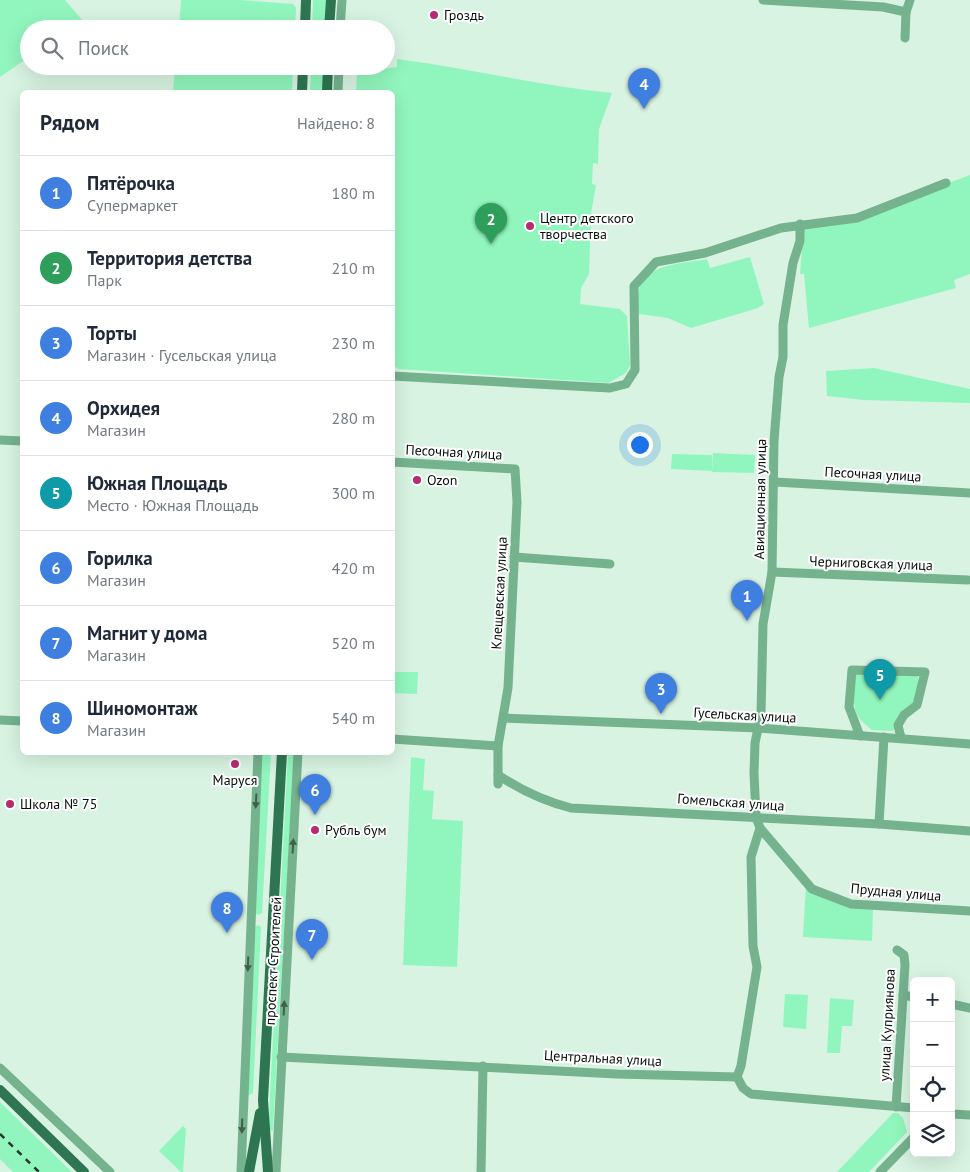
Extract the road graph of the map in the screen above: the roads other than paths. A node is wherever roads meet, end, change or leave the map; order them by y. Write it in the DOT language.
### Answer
graph roads {
  1 [pos="331,0"];
  2 [pos="342,0"];
  3 [pos="763,0"];
  4 [pos="910,0"];
  5 [pos="304,1"];
  6 [pos="835,1"];
  7 [pos="906,12"];
  8 [pos="305,20"];
  9 [pos="330,20"];
  10 [pos="341,20"];
  11 [pos="905,38"];
  12 [pos="303,75"];
  13 [pos="328,75"];
  14 [pos="339,75"];
  15 [pos="302,90"];
  16 [pos="327,90"];
  17 [pos="338,90"];
  18 [pos="946,183"];
  19 [pos="800,224"];
  20 [pos="395,376"];
  21 [pos="0,440"];
  22 [pos="20,441"];
  23 [pos="395,462"];
  24 [pos="515,469"];
  25 [pos="775,482"];
  26 [pos="970,493"];
  27 [pos="514,557"];
  28 [pos="610,564"];
  29 [pos="772,572"];
  30 [pos="968,580"];
  31 [pos="504,718"];
  32 [pos="0,720"];
  33 [pos="20,721"];
  34 [pos="759,728"];
  35 [pos="860,736"];
  36 [pos="884,737"];
  37 [pos="901,738"];
  38 [pos="395,740"];
  39 [pos="970,744"];
  40 [pos="498,746"];
  41 [pos="258,755"];
  42 [pos="282,755"];
  43 [pos="298,755"];
  44 [pos="756,817"];
  45 [pos="878,824"];
  46 [pos="760,828"];
  47 [pos="970,831"];
  48 [pos="970,911"];
  49 [pos="897,950"];
  50 [pos="903,995"];
  51 [pos="910,996"];
  52 [pos="955,1005"];
  53 [pos="970,1008"];
  54 [pos="281,1057"];
  55 [pos="483,1066"];
  56 [pos="0,1068"];
  57 [pos="738,1077"];
  58 [pos="0,1090"];
  59 [pos="263,1100"];
  60 [pos="896,1106"];
  61 [pos="910,1108"];
  62 [pos="955,1114"];
  63 [pos="970,1115"];
  64 [pos="910,1141"];
  65 [pos="84,1172"];
  66 [pos="110,1172"];
  67 [pos="241,1172"];
  68 [pos="249,1172"];
  69 [pos="268,1172"];
  70 [pos="276,1172"];
  71 [pos="481,1172"];
  72 [pos="880,1172"];
  1 -- 9 [label="main road"];
  2 -- 10 [label="street"];
  3 -- 6 [label="street"];
  4 -- 7 [label="street"];
  5 -- 8 [label="main road"];
  6 -- 7 [label="street"];
  7 -- 11 [label="street"];
  12 -- 15 [label="main road"];
  13 -- 16 [label="main road"];
  14 -- 17 [label="street"];
  18 -- 19 [label="street"];
  19 -- 20 [label="street"];
  19 -- 25 [label="street, Авиационная улица"];
  21 -- 22 [label="street"];
  23 -- 24 [label="street, Песочная улица"];
  24 -- 27 [label="street, Клещевская улица"];
  25 -- 26 [label="street, Песочная улица"];
  25 -- 29 [label="street, Авиационная улица"];
  27 -- 28 [label="street"];
  27 -- 31 [label="street, Клещевская улица"];
  29 -- 30 [label="street, Черниговская улица"];
  29 -- 34 [label="street, Авиационная улица"];
  31 -- 34 [label="street, Гусельская улица"];
  31 -- 40 [label="street"];
  32 -- 33 [label="street"];
  34 -- 35 [label="street, Гусельская улица"];
  34 -- 44 [label="street, Авиационная улица"];
  35 -- 36 [label="street, Гусельская улица"];
  35 -- 37 [label="street"];
  36 -- 37 [label="street, Гусельская улица"];
  36 -- 45 [label="street"];
  37 -- 39 [label="street, Гусельская улица"];
  38 -- 40 [label="street"];
  40 -- 44 [label="street, Гомельская улица"];
  41 -- 67 [label="street, проспект Строителей, one-way"];
  42 -- 59 [label="main road, проспект Строителей"];
  54 -- 43 [label="street, проспект Строителей, one-way"];
  44 -- 45 [label="street, Гомельская улица"];
  44 -- 46 [label="street, Авиационная улица"];
  45 -- 47 [label="street, Гомельская улица"];
  46 -- 48 [label="street, Прудная улица"];
  46 -- 57 [label="street"];
  49 -- 50 [label="street, улица Куприянова"];
  50 -- 51 [label="street"];
  50 -- 60 [label="street, улица Куприянова"];
  52 -- 53 [label="street"];
  54 -- 55 [label="street, Центральная улица"];
  54 -- 70 [label="street, проспект Строителей"];
  55 -- 57 [label="street, Центральная улица"];
  55 -- 71 [label="street"];
  56 -- 66 [label="street"];
  57 -- 60 [label="street"];
  58 -- 65 [label="main road"];
  59 -- 68 [label="main road, проспект Строителей"];
  59 -- 69 [label="main road, проспект Строителей"];
  60 -- 61 [label="street"];
  62 -- 63 [label="street"];
  64 -- 72 [label="street"];
}
